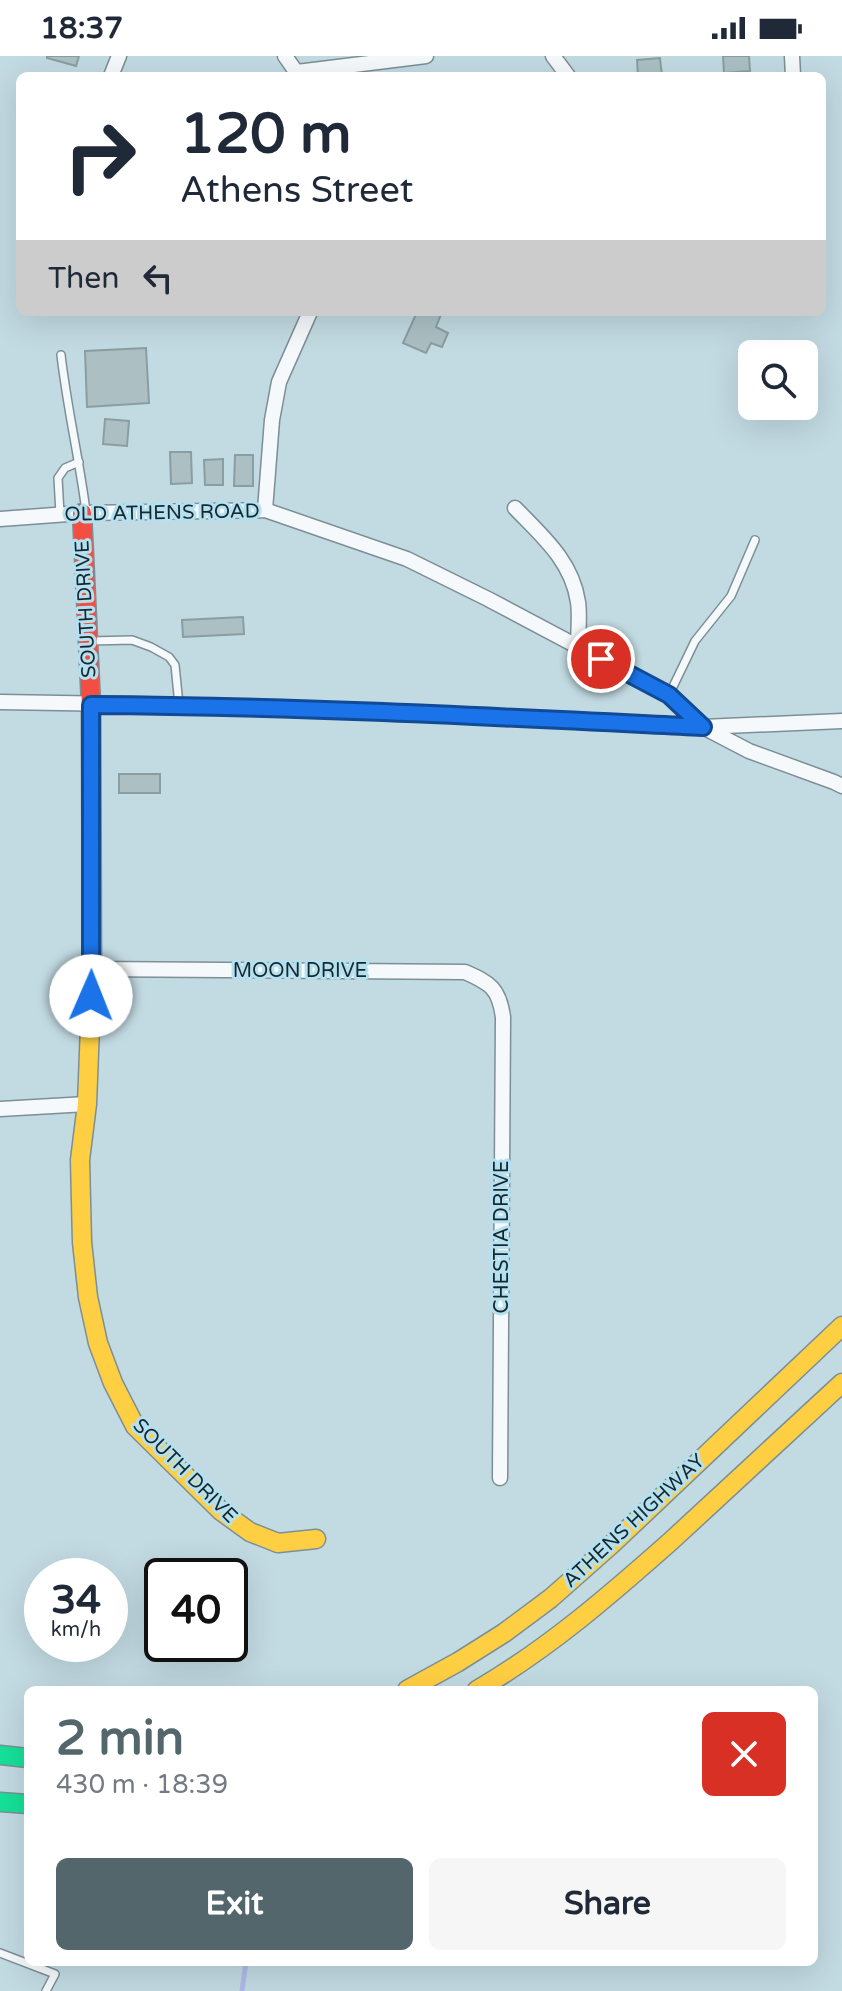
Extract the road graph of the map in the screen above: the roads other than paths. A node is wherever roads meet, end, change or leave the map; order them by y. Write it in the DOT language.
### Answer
graph roads {
  1 [pos="426,56"];
  2 [pos="312,72"];
  3 [pos="308,316"];
  4 [pos="61,355"];
  5 [pos="79,462"];
  6 [pos="515,508"];
  7 [pos="265,510"];
  8 [pos="84,513"];
  9 [pos="60,514"];
  10 [pos="0,519"];
  11 [pos="755,540"];
  12 [pos="88,641"];
  13 [pos="578,647"];
  14 [pos="669,695"];
  15 [pos="0,702"];
  16 [pos="91,705"];
  17 [pos="179,705"];
  18 [pos="842,721"];
  19 [pos="703,727"];
  20 [pos="842,786"];
  21 [pos="92,969"];
  22 [pos="500,997"];
  23 [pos="87,1104"];
  24 [pos="0,1109"];
  25 [pos="842,1326"];
  26 [pos="842,1383"];
  27 [pos="500,1478"];
  28 [pos="316,1539"];
  29 [pos="414,1686"];
  30 [pos="483,1686"];
  31 [pos="0,1755"];
  32 [pos="24,1758"];
  33 [pos="0,1802"];
  34 [pos="24,1804"];
  35 [pos="0,1953"];
  36 [pos="24,1962"];
  37 [pos="34,1966"];
  38 [pos="46,1991"];
  1 -- 2 [label="street"];
  3 -- 7 [label="street"];
  4 -- 5 [label="lane"];
  5 -- 8 [label="lane"];
  5 -- 9 [label="lane"];
  6 -- 13 [label="street"];
  7 -- 8 [label="street, OLD ATHENS ROAD"];
  7 -- 13 [label="street, OLD ATHENS ROAD"];
  8 -- 9 [label="street, OLD ATHENS ROAD"];
  8 -- 12 [label="main road, SOUTH DRIVE"];
  9 -- 10 [label="street, OLD ATHENS ROAD"];
  11 -- 14 [label="lane"];
  12 -- 16 [label="main road, SOUTH DRIVE"];
  12 -- 17 [label="lane"];
  13 -- 14 [label="street, OLD ATHENS ROAD"];
  14 -- 19 [label="street, OLD ATHENS ROAD"];
  15 -- 16 [label="street"];
  16 -- 17 [label="street"];
  16 -- 21 [label="main road, SOUTH DRIVE"];
  17 -- 19 [label="street"];
  18 -- 19 [label="street"];
  19 -- 20 [label="street"];
  21 -- 22 [label="street, MOON DRIVE"];
  21 -- 23 [label="main road, SOUTH DRIVE"];
  22 -- 27 [label="street, CHESTIA DRIVE"];
  23 -- 24 [label="street"];
  23 -- 28 [label="main road, SOUTH DRIVE"];
  25 -- 29 [label="main road, ATHENS HIGHWAY"];
  26 -- 30 [label="main road, ATHENS HIGHWAY"];
  31 -- 32 [label="main road"];
  33 -- 34 [label="main road"];
  35 -- 36 [label="lane"];
  37 -- 38 [label="lane"];
}
